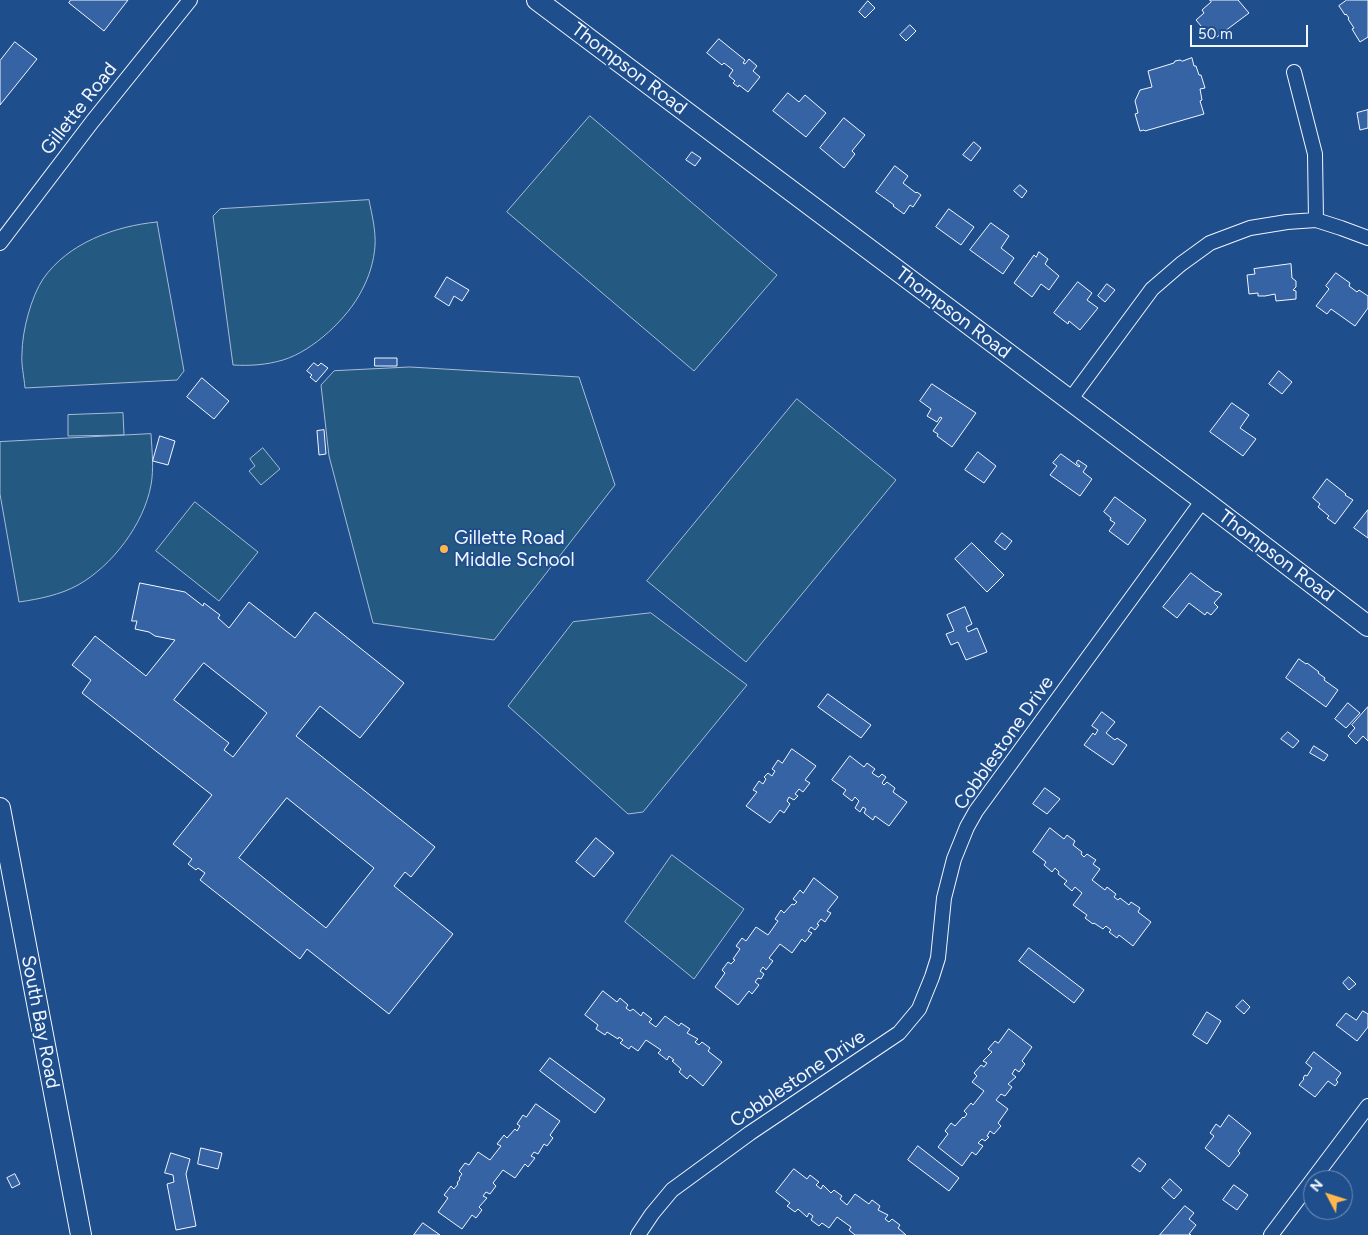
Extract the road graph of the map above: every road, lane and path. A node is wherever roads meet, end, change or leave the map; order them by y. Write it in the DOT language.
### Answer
graph roads {
  1 [pos="190,0"];
  2 [pos="537,0"];
  3 [pos="1294,72"];
  4 [pos="1316,220"];
  5 [pos="1368,238"];
  6 [pos="0,243"];
  7 [pos="1070,400"];
  8 [pos="1203,500"];
  9 [pos="1368,626"];
  10 [pos="0,808"];
  11 [pos="1368,1106"];
  12 [pos="81,1235"];
  13 [pos="638,1235"];
  14 [pos="1271,1235"];
  1 -- 6 [label="street, Gillette Road"];
  2 -- 7 [label="street, Thompson Road"];
  3 -- 4 [label="street"];
  4 -- 5 [label="street"];
  4 -- 7 [label="street"];
  7 -- 8 [label="street, Thompson Road"];
  8 -- 9 [label="street, Thompson Road"];
  8 -- 13 [label="street, Cobblestone Drive"];
  10 -- 12 [label="street, South Bay Road"];
  11 -- 14 [label="street"];
}
